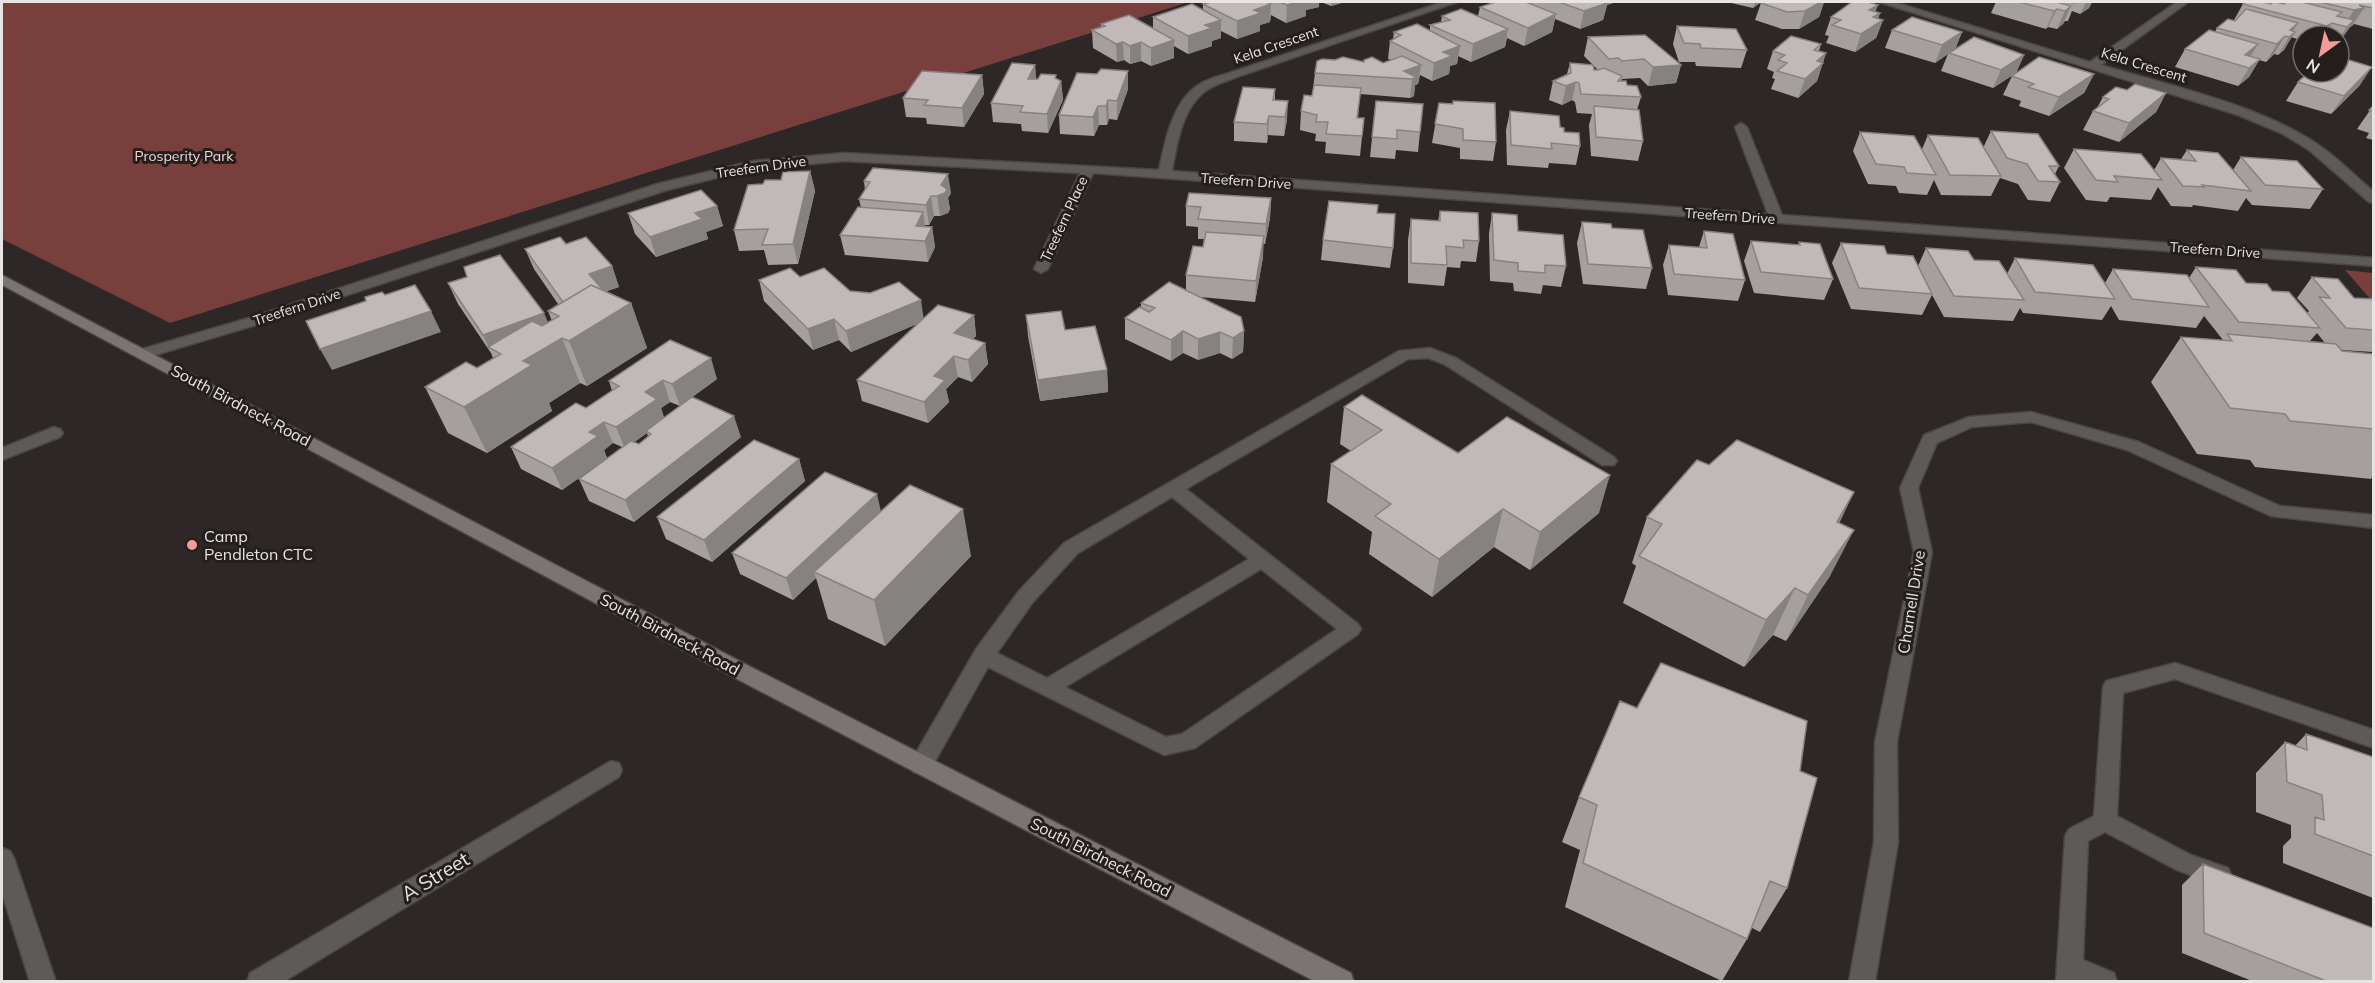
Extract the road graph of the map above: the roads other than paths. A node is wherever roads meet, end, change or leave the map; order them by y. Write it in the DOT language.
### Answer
graph roads {
  1 [pos="1452,2"];
  2 [pos="1884,2"];
  3 [pos="2183,2"];
  4 [pos="2093,65"];
  5 [pos="1741,127"];
  6 [pos="1088,169"];
  7 [pos="1165,175"];
  8 [pos="2373,199"];
  9 [pos="1777,219"];
  10 [pos="2373,262"];
  11 [pos="1041,269"];
  12 [pos="2,279"];
  13 [pos="145,353"];
  14 [pos="54,433"];
  15 [pos="2,454"];
  16 [pos="1608,461"];
  17 [pos="1173,489"];
  18 [pos="2373,522"];
  19 [pos="1263,559"];
  20 [pos="983,655"];
  21 [pos="1048,687"];
  22 [pos="2373,739"];
  23 [pos="921,765"];
  24 [pos="611,770"];
  25 [pos="2106,820"];
  26 [pos="2,858"];
  27 [pos="2239,884"];
  28 [pos="2070,974"];
  29 [pos="44,981"];
  30 [pos="259,981"];
  31 [pos="1342,981"];
  32 [pos="1862,981"];
  33 [pos="2105,981"];
  1 -- 7 [label="street, Kela Crescent"];
  2 -- 4 [label="street, Kela Crescent"];
  3 -- 4 [label="street"];
  4 -- 8 [label="street, Kela Crescent"];
  5 -- 9 [label="street"];
  6 -- 7 [label="street, Treefern Drive"];
  6 -- 11 [label="street, Treefern Place"];
  6 -- 13 [label="street, Treefern Drive"];
  7 -- 9 [label="street, Treefern Drive"];
  9 -- 10 [label="street, Treefern Drive"];
  12 -- 13 [label="street, South Birdneck Road"];
  13 -- 23 [label="street, South Birdneck Road"];
  14 -- 15 [label="street"];
  16 -- 17 [label="street"];
  17 -- 19 [label="street"];
  17 -- 20 [label="street"];
  18 -- 32 [label="street, Charnell Drive"];
  19 -- 21 [label="street"];
  19 -- 21 [label="street"];
  20 -- 21 [label="street"];
  20 -- 23 [label="street"];
  22 -- 25 [label="street"];
  23 -- 31 [label="street, South Birdneck Road"];
  24 -- 30 [label="street, A Street"];
  25 -- 27 [label="street"];
  25 -- 28 [label="street"];
  26 -- 29 [label="street"];
  28 -- 33 [label="street"];
}
